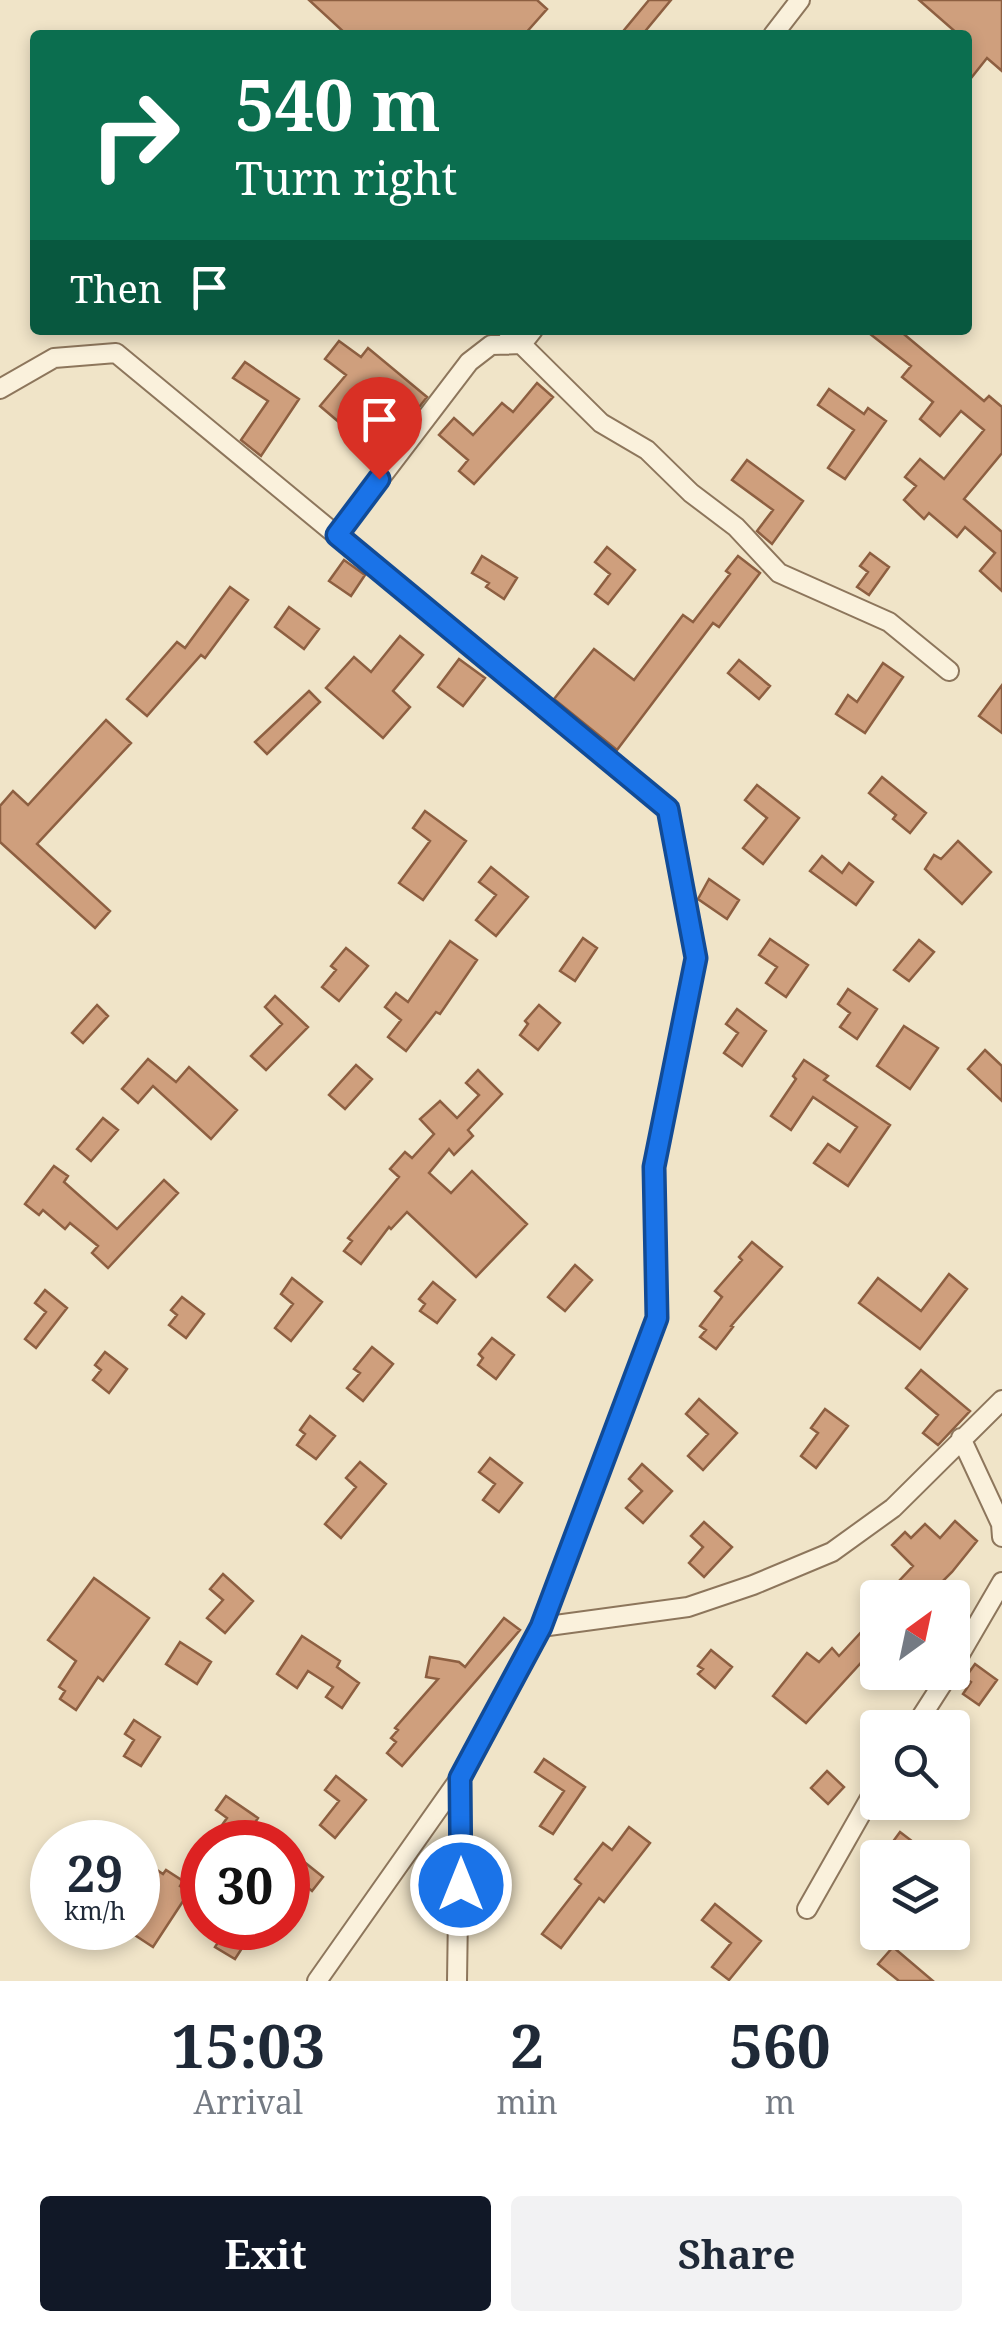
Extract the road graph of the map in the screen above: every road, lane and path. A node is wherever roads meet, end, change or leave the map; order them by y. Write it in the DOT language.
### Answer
graph roads {
  1 [pos="796,2"];
  2 [pos="776,30"];
  3 [pos="528,337"];
  4 [pos="0,388"];
  5 [pos="337,535"];
  6 [pos="949,672"];
  7 [pos="1002,1400"];
  8 [pos="961,1438"];
  9 [pos="1002,1538"];
  10 [pos="1002,1582"];
  11 [pos="541,1627"];
  12 [pos="970,1637"];
  13 [pos="460,1778"];
  14 [pos="860,1816"];
  15 [pos="807,1909"];
  16 [pos="316,1981"];
  17 [pos="458,1981"];
  1 -- 2 [label="street"];
  3 -- 5 [label="street"];
  3 -- 6 [label="street"];
  4 -- 5 [label="street"];
  5 -- 11 [label="street"];
  7 -- 8 [label="street"];
  8 -- 9 [label="street"];
  8 -- 11 [label="street"];
  10 -- 12 [label="street"];
  11 -- 13 [label="street"];
  13 -- 16 [label="street"];
  13 -- 17 [label="street"];
  14 -- 15 [label="street"];
}
